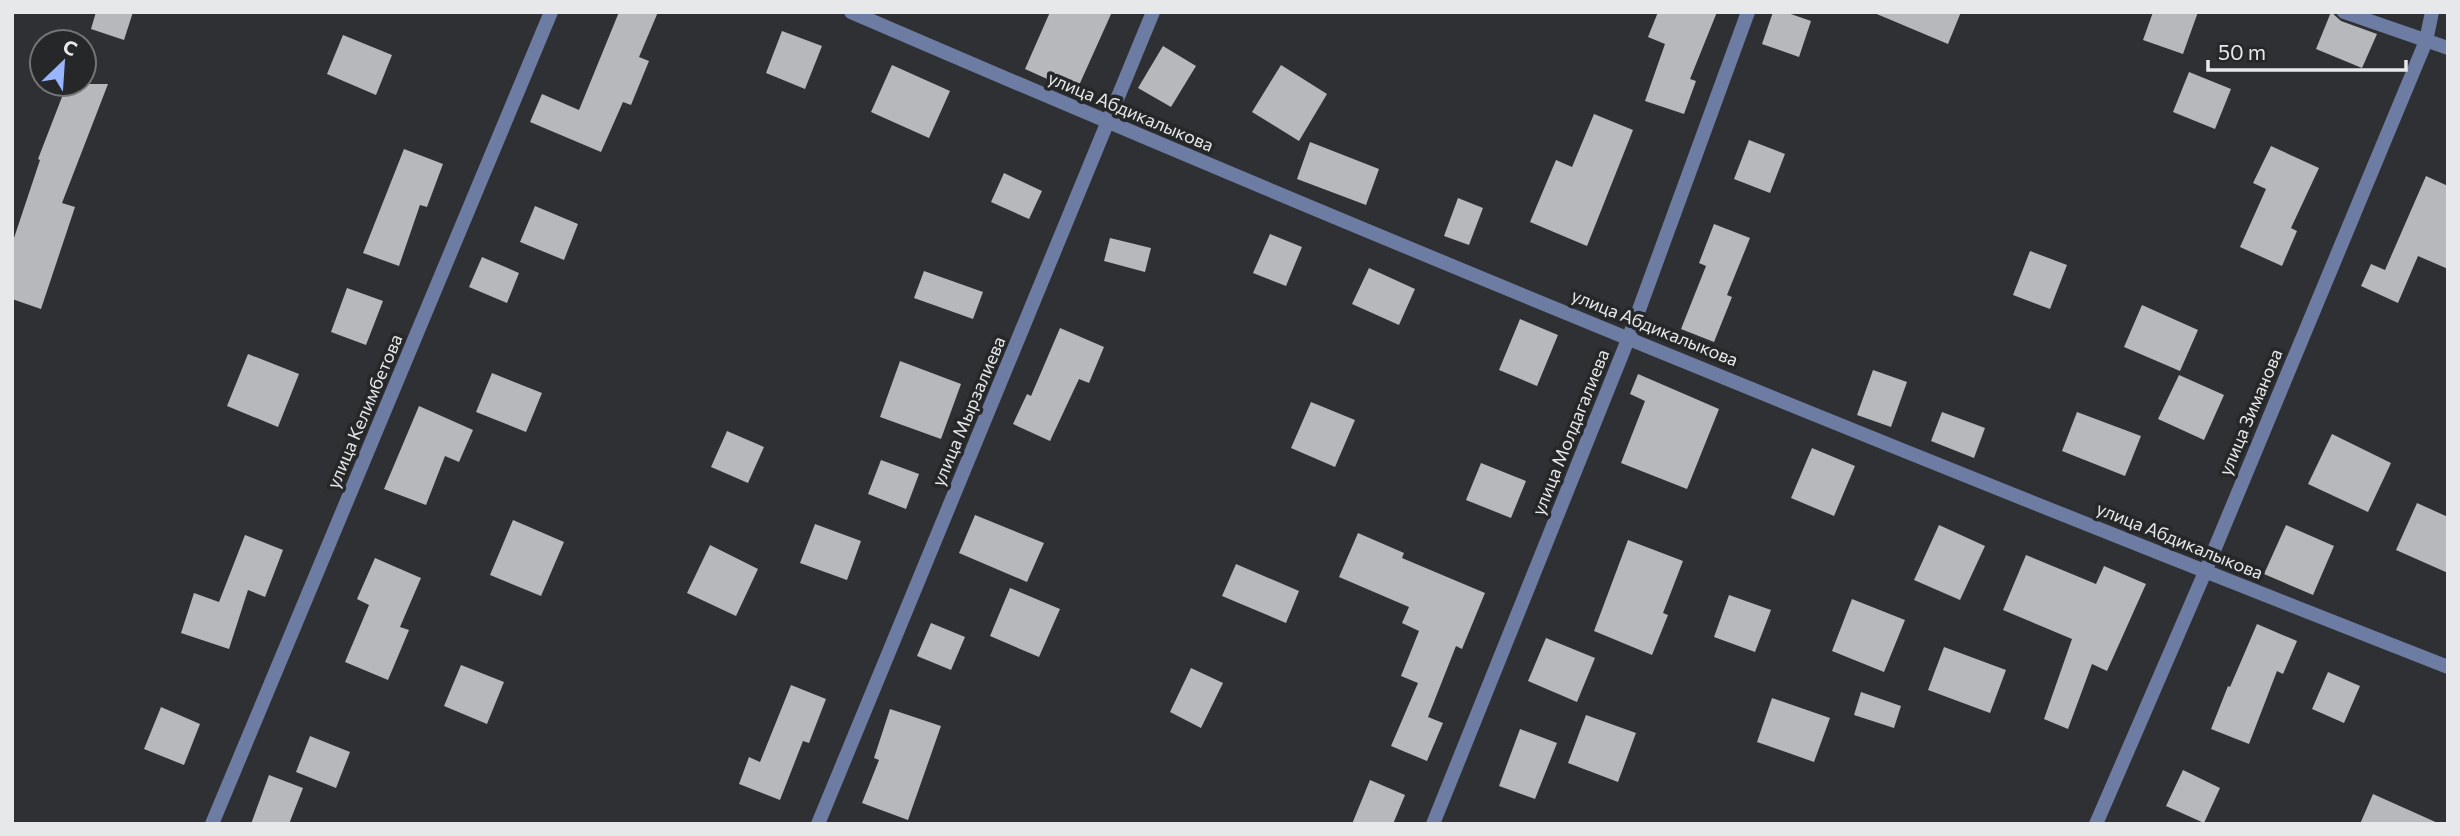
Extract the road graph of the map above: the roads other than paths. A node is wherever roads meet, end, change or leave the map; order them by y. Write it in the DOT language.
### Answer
graph roads {
  1 [pos="551,12"];
  2 [pos="851,12"];
  3 [pos="1153,12"];
  4 [pos="1748,12"];
  5 [pos="2344,12"];
  6 [pos="2432,12"];
  7 [pos="2426,41"];
  8 [pos="2448,48"];
  9 [pos="1109,123"];
  10 [pos="1629,337"];
  11 [pos="2205,572"];
  12 [pos="2448,667"];
  13 [pos="212,824"];
  14 [pos="818,824"];
  15 [pos="1433,824"];
  16 [pos="2096,824"];
  1 -- 13 [label="street, улица Келимбетова"];
  2 -- 9 [label="street, улица Абдикалыкова"];
  3 -- 9 [label="street, улица Мырзалиева"];
  4 -- 10 [label="street, улица Молдагалиева"];
  5 -- 7 [label="street"];
  6 -- 7 [label="street, улица Зиманова"];
  7 -- 8 [label="street"];
  7 -- 11 [label="street, улица Зиманова"];
  9 -- 10 [label="street, улица Абдикалыкова"];
  9 -- 14 [label="street, улица Мырзалиева"];
  10 -- 11 [label="street, улица Абдикалыкова"];
  10 -- 15 [label="street, улица Молдагалиева"];
  11 -- 12 [label="street, улица Абдикалыкова"];
  11 -- 16 [label="street, улица Зиманова"];
}
